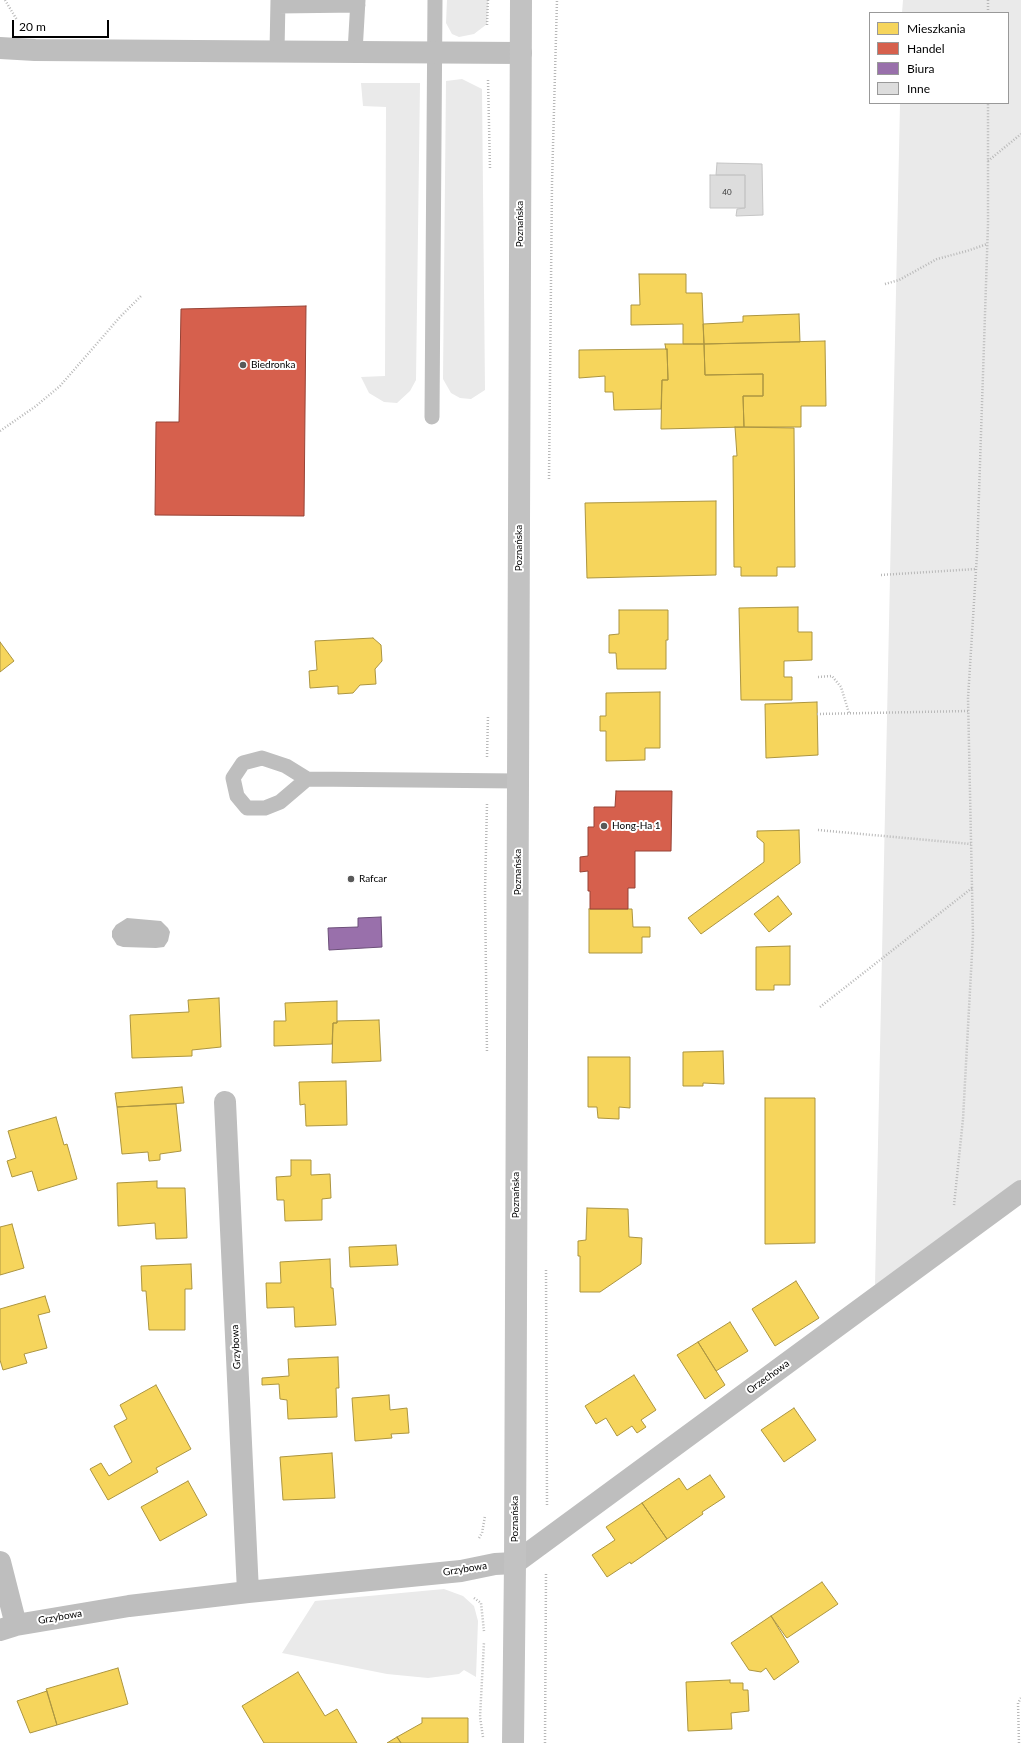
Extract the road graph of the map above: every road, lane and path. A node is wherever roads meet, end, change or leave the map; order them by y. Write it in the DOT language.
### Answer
graph roads {
  1 [pos="435,0"];
  2 [pos="488,0"];
  3 [pos="521,0"];
  4 [pos="557,0"];
  5 [pos="988,0"];
  6 [pos="358,2"];
  7 [pos="278,3"];
  8 [pos="988,12"];
  9 [pos="0,48"];
  10 [pos="277,52"];
  11 [pos="355,52"];
  12 [pos="434,53"];
  13 [pos="488,53"];
  14 [pos="521,54"];
  15 [pos="988,104"];
  16 [pos="1021,134"];
  17 [pos="988,161"];
  18 [pos="490,173"];
  19 [pos="987,244"];
  20 [pos="885,284"];
  21 [pos="142,295"];
  22 [pos="432,417"];
  23 [pos="0,431"];
  24 [pos="550,480"];
  25 [pos="976,569"];
  26 [pos="881,575"];
  27 [pos="818,677"];
  28 [pos="488,710"];
  29 [pos="968,711"];
  30 [pos="849,713"];
  31 [pos="817,714"];
  32 [pos="308,779"];
  33 [pos="487,781"];
  34 [pos="518,781"];
  35 [pos="818,830"];
  36 [pos="971,844"];
  37 [pos="972,888"];
  38 [pos="820,1007"];
  39 [pos="487,1060"];
  40 [pos="225,1102"];
  41 [pos="1021,1190"];
  42 [pos="950,1242"];
  43 [pos="546,1262"];
  44 [pos="486,1514"];
  45 [pos="547,1540"];
  46 [pos="0,1562"];
  47 [pos="515,1563"];
  48 [pos="461,1572"];
  49 [pos="248,1592"];
  50 [pos="8,1627"];
  51 [pos="484,1632"];
  52 [pos="484,1639"];
  53 [pos="1021,1698"];
  54 [pos="484,1740"];
  55 [pos="513,1743"];
  56 [pos="545,1743"];
  57 [pos="1019,1743"];
  1 -- 12 [label="lane"];
  2 -- 13 [label="path"];
  3 -- 14 [label="street, Poznańska"];
  4 -- 24 [label="path"];
  5 -- 8 [label="path"];
  6 -- 7 [label="lane"];
  6 -- 11 [label="lane"];
  7 -- 10 [label="lane"];
  9 -- 10 [label="street"];
  10 -- 11 [label="street"];
  11 -- 12 [label="street"];
  12 -- 13 [label="street"];
  12 -- 22 [label="lane"];
  13 -- 14 [label="street"];
  13 -- 18 [label="path"];
  14 -- 34 [label="street, Poznańska"];
  15 -- 17 [label="path"];
  16 -- 17 [label="path"];
  17 -- 19 [label="path"];
  19 -- 20 [label="path"];
  19 -- 25 [label="path"];
  21 -- 23 [label="path"];
  25 -- 26 [label="path"];
  25 -- 29 [label="path"];
  27 -- 30 [label="path"];
  28 -- 33 [label="path"];
  29 -- 30 [label="path"];
  29 -- 36 [label="path"];
  30 -- 31 [label="path"];
  32 -- 32 [label="lane"];
  32 -- 33 [label="lane"];
  33 -- 34 [label="lane"];
  33 -- 39 [label="path"];
  34 -- 47 [label="street, Poznańska"];
  35 -- 36 [label="path"];
  36 -- 37 [label="path"];
  37 -- 38 [label="path"];
  37 -- 42 [label="path"];
  40 -- 49 [label="street, Grzybowa"];
  41 -- 42 [label="street, Orzechowa"];
  42 -- 45 [label="street, Orzechowa"];
  43 -- 45 [label="path"];
  44 -- 48 [label="path"];
  45 -- 47 [label="street, Orzechowa"];
  45 -- 56 [label="path"];
  46 -- 50 [label="street, Grzybowa"];
  47 -- 48 [label="street, Grzybowa"];
  47 -- 55 [label="street, Poznańska"];
  48 -- 49 [label="street, Grzybowa"];
  48 -- 51 [label="path"];
  49 -- 50 [label="street, Grzybowa"];
  52 -- 54 [label="path"];
  53 -- 57 [label="path"];
}
